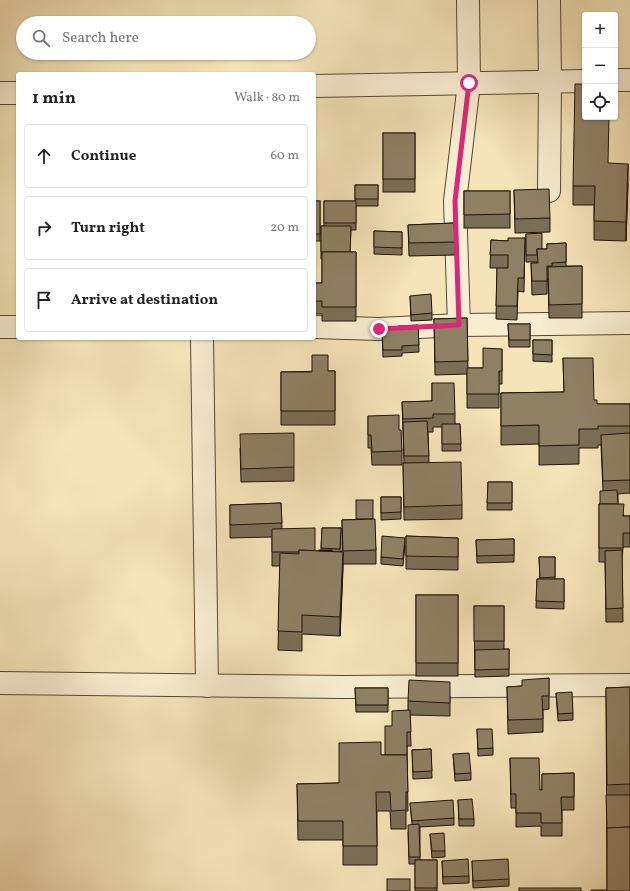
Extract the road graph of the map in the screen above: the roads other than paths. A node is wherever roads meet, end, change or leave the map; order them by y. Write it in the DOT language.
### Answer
graph roads {
  1 [pos="468,0"];
  2 [pos="549,0"];
  3 [pos="618,80"];
  4 [pos="630,80"];
  5 [pos="550,81"];
  6 [pos="582,81"];
  7 [pos="469,83"];
  8 [pos="316,86"];
  9 [pos="16,93"];
  10 [pos="0,94"];
  11 [pos="549,191"];
  12 [pos="630,323"];
  13 [pos="459,325"];
  14 [pos="0,327"];
  15 [pos="16,327"];
  16 [pos="316,327"];
  17 [pos="202,340"];
  18 [pos="0,684"];
  19 [pos="630,685"];
  20 [pos="207,686"];
  1 -- 7 [label="street"];
  2 -- 5 [label="street"];
  3 -- 4 [label="street"];
  5 -- 6 [label="street"];
  5 -- 7 [label="street"];
  5 -- 11 [label="street"];
  7 -- 8 [label="street"];
  7 -- 13 [label="street"];
  9 -- 10 [label="street"];
  12 -- 13 [label="street"];
  13 -- 16 [label="street"];
  14 -- 15 [label="street"];
  17 -- 20 [label="street"];
  18 -- 20 [label="street"];
  19 -- 20 [label="street"];
}
